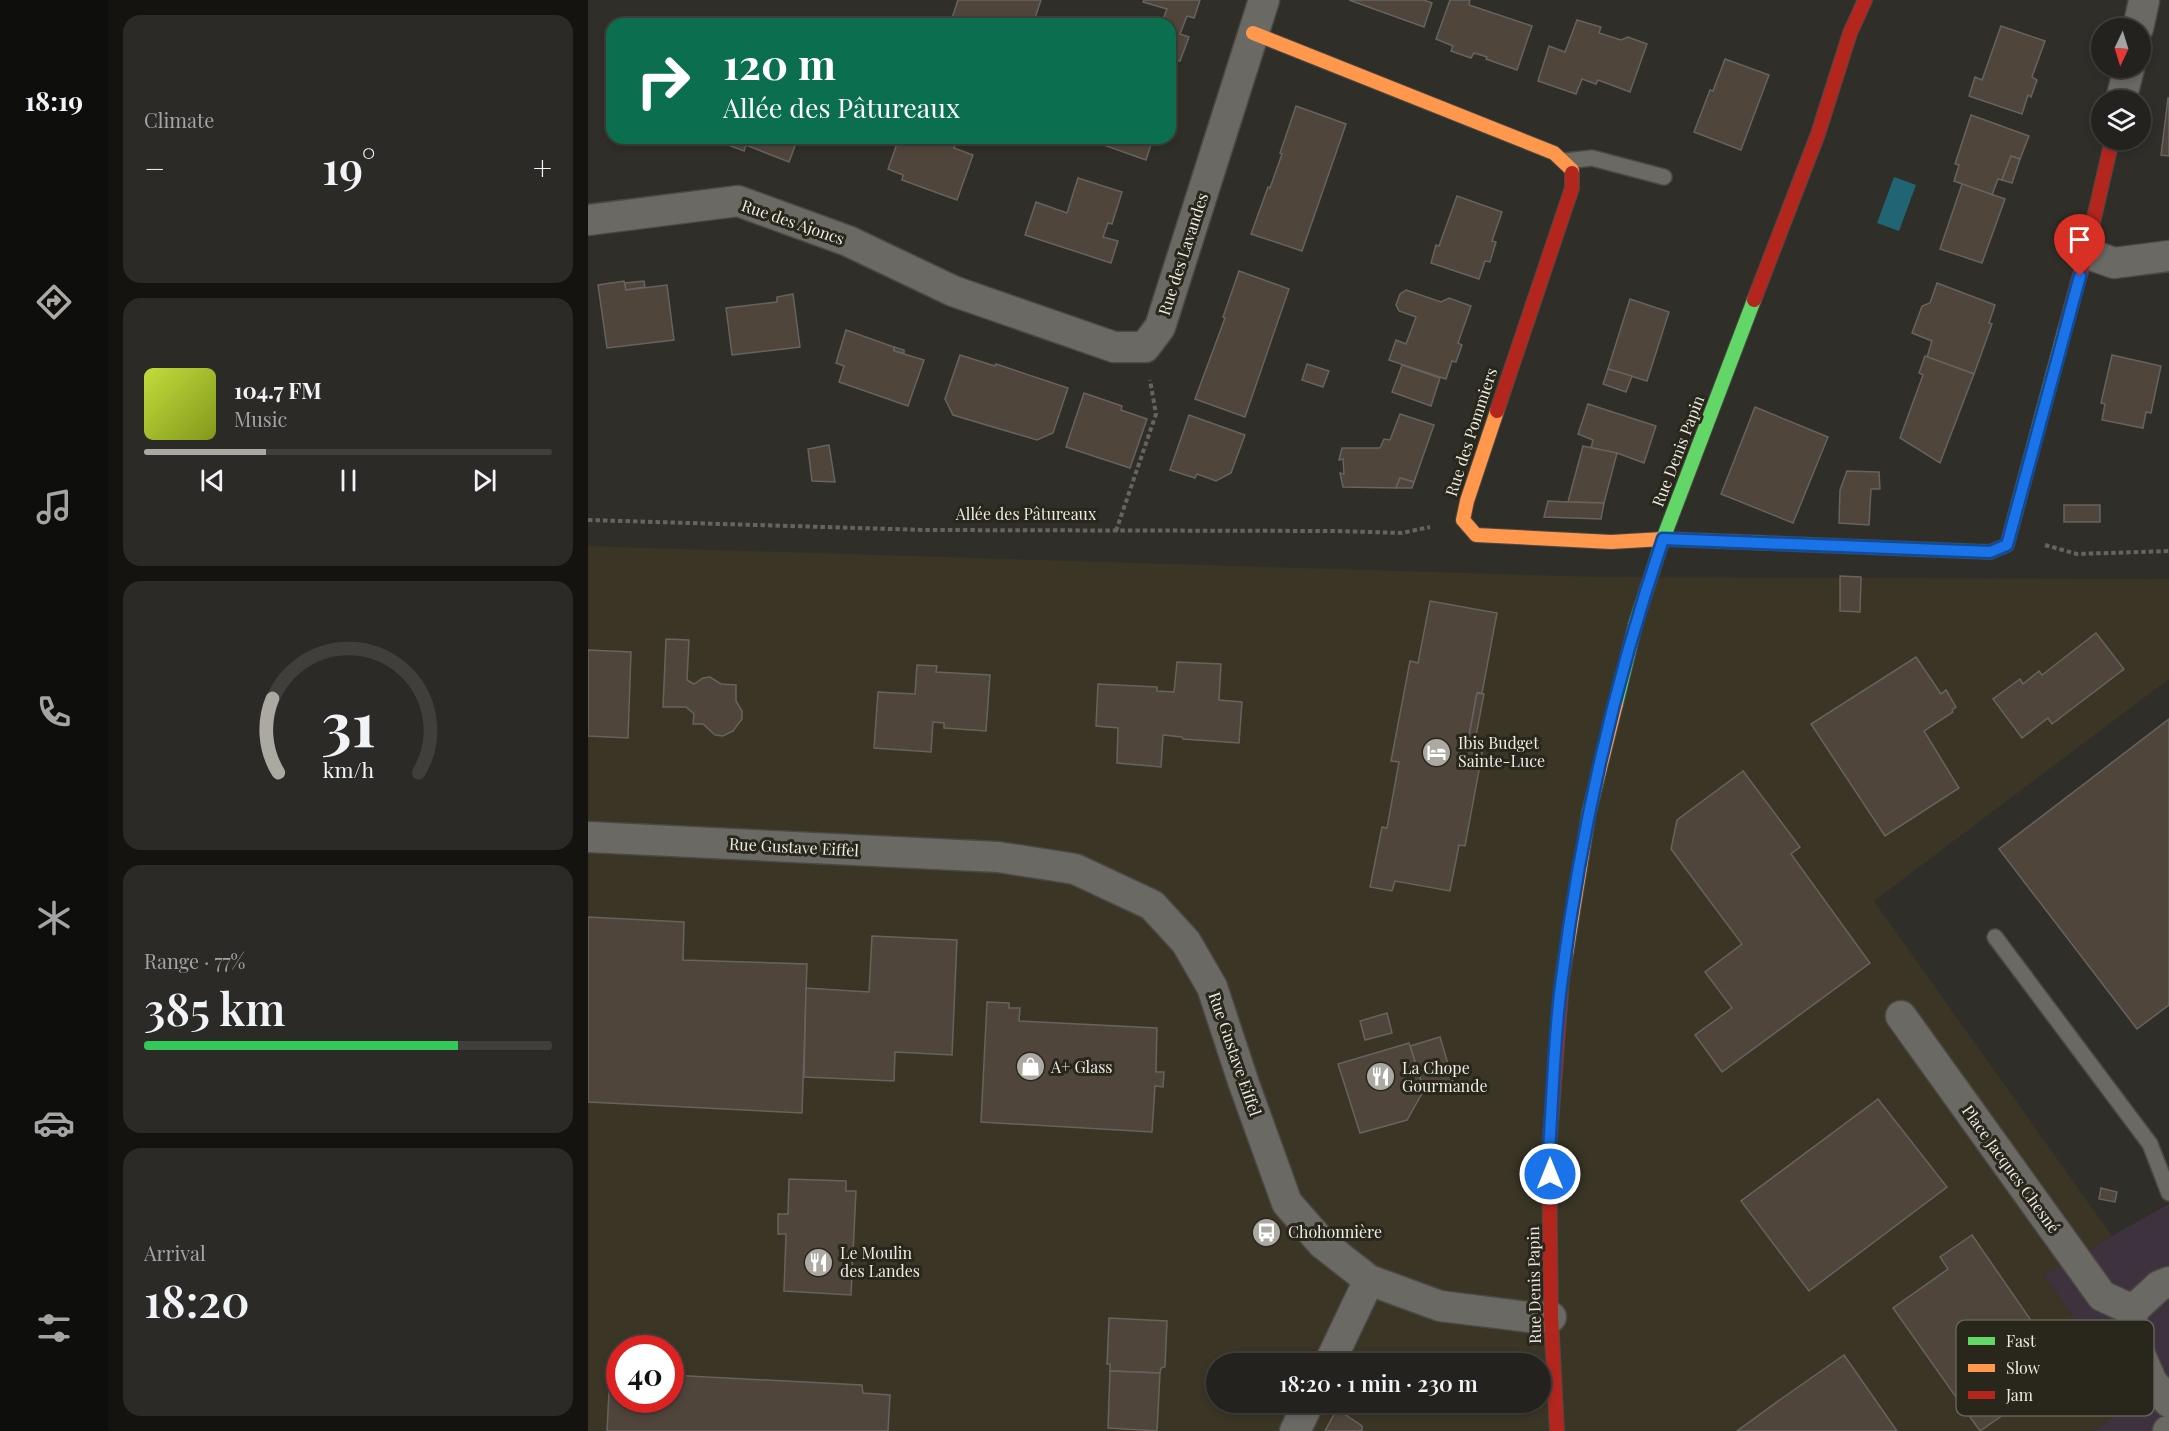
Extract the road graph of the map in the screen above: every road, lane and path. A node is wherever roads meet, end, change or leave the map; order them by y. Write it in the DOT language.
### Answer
graph roads {
  1 [pos="1264,0"];
  2 [pos="1865,0"];
  3 [pos="1254,33"];
  4 [pos="2110,150"];
  5 [pos="1563,161"];
  6 [pos="1664,177"];
  7 [pos="588,220"];
  8 [pos="2086,253"];
  9 [pos="2169,256"];
  10 [pos="1145,347"];
  11 [pos="588,520"];
  12 [pos="1463,520"];
  13 [pos="1116,531"];
  14 [pos="1663,539"];
  15 [pos="2007,545"];
  16 [pos="2169,551"];
  17 [pos="588,837"];
  18 [pos="1995,937"];
  19 [pos="1901,1016"];
  20 [pos="2169,1193"];
  21 [pos="1369,1280"];
  22 [pos="2169,1282"];
  23 [pos="2133,1310"];
  24 [pos="1551,1317"];
  25 [pos="2132,1320"];
  26 [pos="1334,1353"];
  27 [pos="2154,1384"];
  28 [pos="2169,1402"];
  29 [pos="1304,1413"];
  30 [pos="1295,1431"];
  31 [pos="1557,1431"];
  1 -- 3 [label="street, Rue des Lavandes"];
  2 -- 14 [label="street, Rue Denis Papin"];
  3 -- 5 [label="street"];
  3 -- 10 [label="street, Rue des Lavandes"];
  4 -- 8 [label="street"];
  5 -- 6 [label="lane"];
  5 -- 12 [label="street, Rue des Pommiers"];
  7 -- 10 [label="street, Rue des Ajoncs"];
  8 -- 9 [label="street"];
  8 -- 15 [label="street"];
  10 -- 13 [label="path"];
  11 -- 13 [label="path, Allée des Pâtureaux"];
  12 -- 13 [label="path, Allée des Pâtureaux"];
  12 -- 14 [label="street, Rue des Pommiers"];
  14 -- 15 [label="street"];
  14 -- 24 [label="street, Rue Denis Papin"];
  15 -- 16 [label="path"];
  17 -- 21 [label="street, Rue Gustave Eiffel"];
  18 -- 20 [label="lane"];
  19 -- 23 [label="street, Place Jacques Chesné"];
  21 -- 24 [label="street, Rue Gustave Eiffel"];
  21 -- 26 [label="street"];
  22 -- 23 [label="street"];
  23 -- 25 [label="street"];
  24 -- 31 [label="street, Rue Denis Papin"];
  27 -- 28 [label="street"];
  29 -- 30 [label="street"];
}
